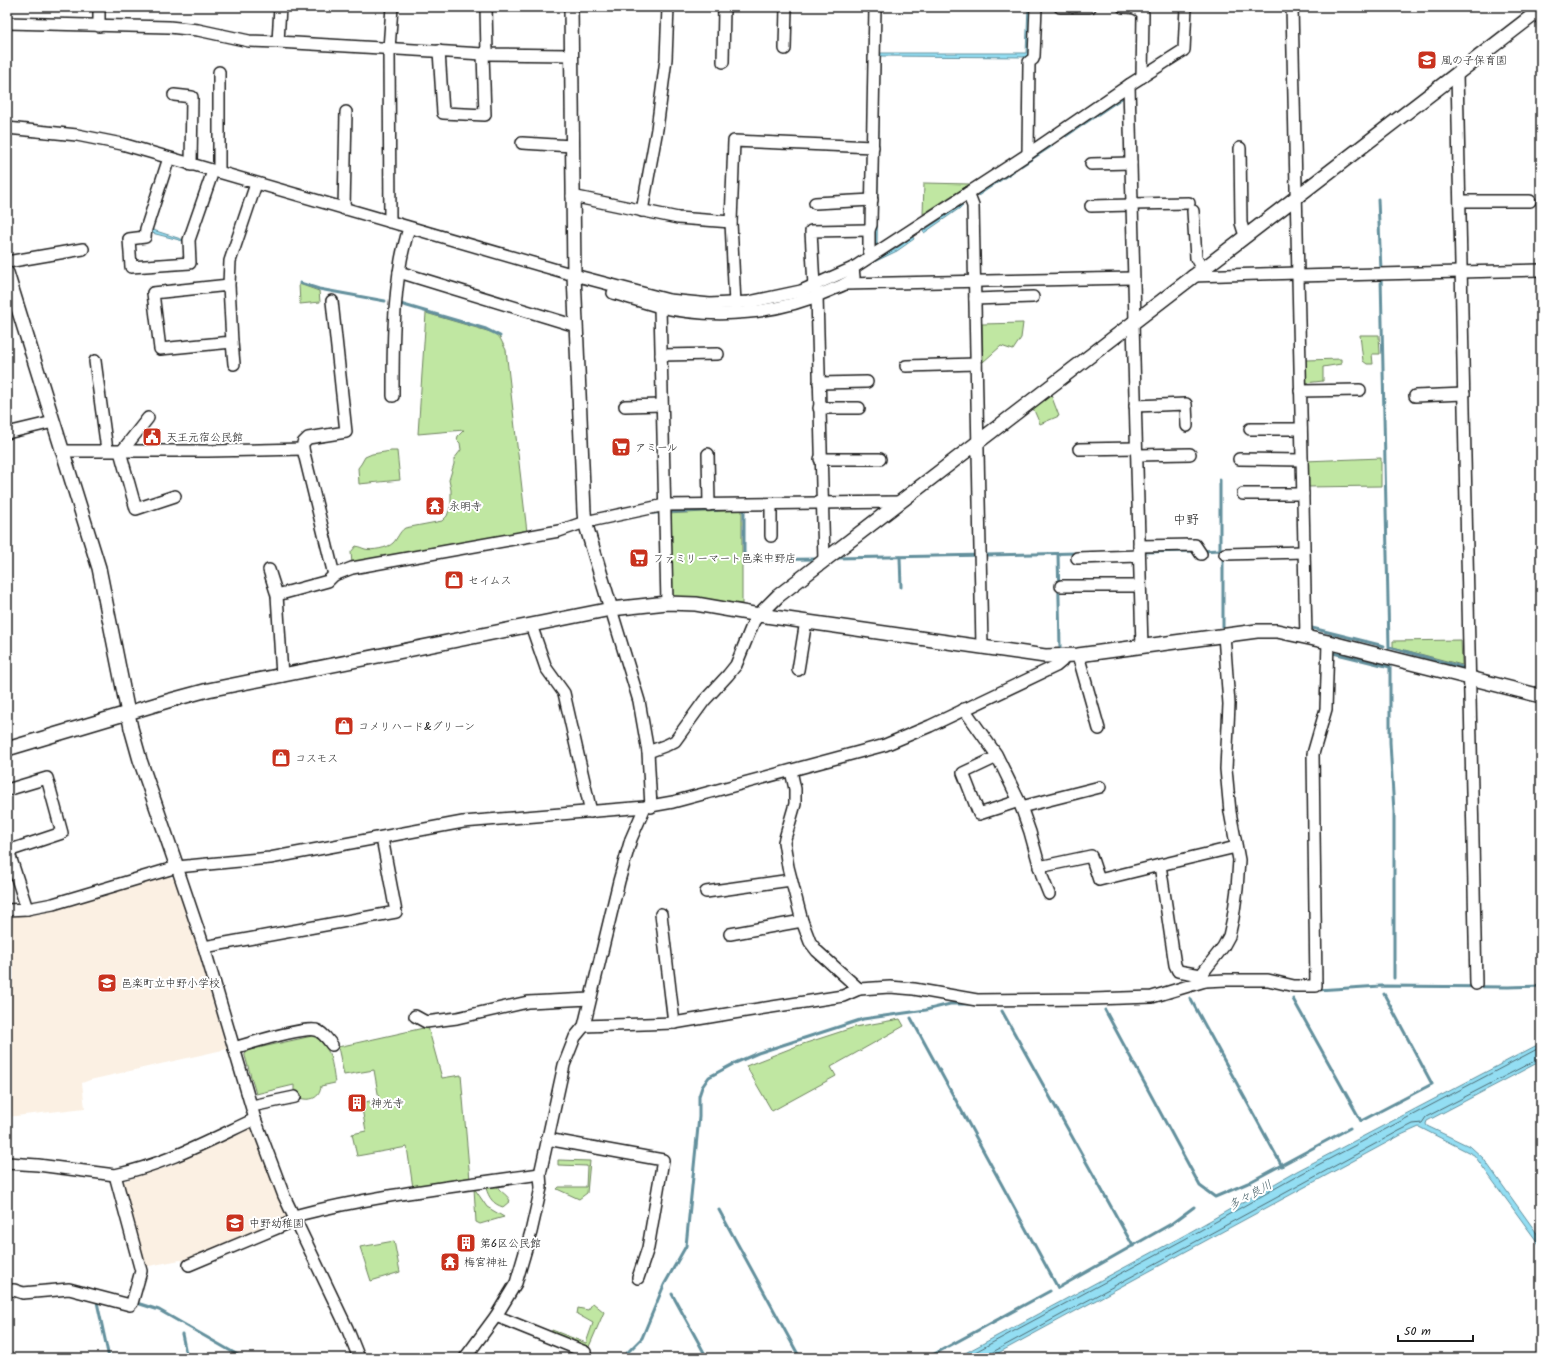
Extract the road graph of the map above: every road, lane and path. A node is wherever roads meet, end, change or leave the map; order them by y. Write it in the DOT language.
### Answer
graph roads {
  1 [pos="99,7"];
  2 [pos="280,7"];
  3 [pos="392,7"];
  4 [pos="486,7"];
  5 [pos="571,7"];
  6 [pos="668,7"];
  7 [pos="724,7"];
  8 [pos="786,7"];
  9 [pos="875,7"];
  10 [pos="1036,7"];
  11 [pos="1060,7"];
  12 [pos="1090,7"];
  13 [pos="1123,7"];
  14 [pos="1186,7"];
  15 [pos="1292,7"];
  16 [pos="1541,9"];
  17 [pos="7,23"];
  18 [pos="99,26"];
  19 [pos="278,42"];
  20 [pos="389,49"];
  21 [pos="786,49"];
  22 [pos="439,52"];
  23 [pos="485,54"];
  24 [pos="571,56"];
  25 [pos="723,62"];
  26 [pos="219,72"];
  27 [pos="1457,73"];
  28 [pos="1142,77"];
  29 [pos="1129,85"];
  30 [pos="174,95"];
  31 [pos="346,112"];
  32 [pos="7,128"];
  33 [pos="522,143"];
  34 [pos="572,146"];
  35 [pos="873,147"];
  36 [pos="1240,148"];
  37 [pos="1028,154"];
  38 [pos="169,158"];
  39 [pos="1131,163"];
  40 [pos="1091,164"];
  41 [pos="191,165"];
  42 [pos="216,172"];
  43 [pos="256,184"];
  44 [pos="968,193"];
  45 [pos="572,196"];
  46 [pos="1296,198"];
  47 [pos="872,200"];
  48 [pos="1461,201"];
  49 [pos="1530,201"];
  50 [pos="815,203"];
  51 [pos="1132,205"];
  52 [pos="1091,206"];
  53 [pos="344,209"];
  54 [pos="642,211"];
  55 [pos="390,222"];
  56 [pos="731,222"];
  57 [pos="409,228"];
  58 [pos="869,230"];
  59 [pos="1245,236"];
  60 [pos="83,249"];
  61 [pos="869,258"];
  62 [pos="7,262"];
  63 [pos="854,268"];
  64 [pos="1541,270"];
  65 [pos="399,272"];
  66 [pos="1197,272"];
  67 [pos="1462,272"];
  68 [pos="7,273"];
  69 [pos="1298,274"];
  70 [pos="574,275"];
  71 [pos="1133,278"];
  72 [pos="974,282"];
  73 [pos="845,284"];
  74 [pos="229,285"];
  75 [pos="815,291"];
  76 [pos="613,294"];
  77 [pos="1033,297"];
  78 [pos="975,298"];
  79 [pos="332,301"];
  80 [pos="735,304"];
  81 [pos="660,307"];
  82 [pos="1134,322"];
  83 [pos="576,326"];
  84 [pos="232,342"];
  85 [pos="718,354"];
  86 [pos="661,355"];
  87 [pos="95,361"];
  88 [pos="234,364"];
  89 [pos="976,364"];
  90 [pos="906,366"];
  91 [pos="867,382"];
  92 [pos="819,383"];
  93 [pos="1360,390"];
  94 [pos="1300,391"];
  95 [pos="1464,394"];
  96 [pos="393,396"];
  97 [pos="1415,396"];
  98 [pos="662,405"];
  99 [pos="625,406"];
  100 [pos="1135,406"];
  101 [pos="819,408"];
  102 [pos="859,408"];
  103 [pos="148,418"];
  104 [pos="53,422"];
  105 [pos="1187,426"];
  106 [pos="1250,429"];
  107 [pos="1301,429"];
  108 [pos="7,433"];
  109 [pos="977,443"];
  110 [pos="302,449"];
  111 [pos="1079,449"];
  112 [pos="106,450"];
  113 [pos="122,451"];
  114 [pos="62,452"];
  115 [pos="1136,452"];
  116 [pos="708,454"];
  117 [pos="1190,454"];
  118 [pos="820,459"];
  119 [pos="880,459"];
  120 [pos="1239,459"];
  121 [pos="1302,460"];
  122 [pos="1243,494"];
  123 [pos="1303,494"];
  124 [pos="175,496"];
  125 [pos="899,502"];
  126 [pos="821,503"];
  127 [pos="771,504"];
  128 [pos="665,505"];
  129 [pos="709,505"];
  130 [pos="585,522"];
  131 [pos="771,536"];
  132 [pos="1139,551"];
  133 [pos="1304,552"];
  134 [pos="1201,554"];
  135 [pos="1225,554"];
  136 [pos="1077,558"];
  137 [pos="824,561"];
  138 [pos="269,570"];
  139 [pos="334,575"];
  140 [pos="1061,586"];
  141 [pos="1139,586"];
  142 [pos="277,595"];
  143 [pos="667,603"];
  144 [pos="611,609"];
  145 [pos="759,615"];
  146 [pos="806,621"];
  147 [pos="531,625"];
  148 [pos="1224,635"];
  149 [pos="1306,637"];
  150 [pos="1328,642"];
  151 [pos="982,647"];
  152 [pos="1142,647"];
  153 [pos="1078,655"];
  154 [pos="1063,656"];
  155 [pos="798,670"];
  156 [pos="282,676"];
  157 [pos="1470,678"];
  158 [pos="1541,696"];
  159 [pos="964,709"];
  160 [pos="128,712"];
  161 [pos="1099,729"];
  162 [pos="7,748"];
  163 [pos="648,752"];
  164 [pos="997,757"];
  165 [pos="791,771"];
  166 [pos="1100,786"];
  167 [pos="7,790"];
  168 [pos="1020,804"];
  169 [pos="648,807"];
  170 [pos="591,812"];
  171 [pos="382,838"];
  172 [pos="1236,847"];
  173 [pos="8,849"];
  174 [pos="1160,865"];
  175 [pos="177,867"];
  176 [pos="1039,867"];
  177 [pos="791,880"];
  178 [pos="706,892"];
  179 [pos="1049,894"];
  180 [pos="27,909"];
  181 [pos="7,910"];
  182 [pos="661,914"];
  183 [pos="802,921"];
  184 [pos="730,934"];
  185 [pos="204,947"];
  186 [pos="1203,978"];
  187 [pos="1476,984"];
  188 [pos="859,989"];
  189 [pos="590,999"];
  190 [pos="415,1016"];
  191 [pos="674,1023"];
  192 [pos="584,1026"];
  193 [pos="332,1045"];
  194 [pos="234,1048"];
  195 [pos="296,1097"];
  196 [pos="252,1106"];
  197 [pos="256,1119"];
  198 [pos="547,1139"];
  199 [pos="7,1163"];
  200 [pos="540,1174"];
  201 [pos="115,1175"];
  202 [pos="295,1218"];
  203 [pos="189,1265"];
  204 [pos="638,1278"];
  205 [pos="7,1291"];
  206 [pos="496,1316"];
  207 [pos="585,1352"];
  208 [pos="359,1358"];
  209 [pos="465,1358"];
  1 -- 18 [label="street"];
  2 -- 19 [label="street"];
  3 -- 20 [label="street"];
  4 -- 23 [label="street"];
  5 -- 24 [label="street"];
  6 -- 54 [label="street"];
  7 -- 25 [label="street"];
  8 -- 21 [label="street"];
  9 -- 35 [label="street"];
  10 -- 37 [label="street"];
  11 -- 12 [label="street"];
  13 -- 28 [label="street"];
  14 -- 28 [label="street"];
  15 -- 46 [label="street"];
  16 -- 27 [label="street"];
  17 -- 18 [label="street"];
  18 -- 19 [label="street"];
  19 -- 20 [label="street"];
  20 -- 22 [label="street"];
  20 -- 55 [label="street"];
  22 -- 23 [label="street"];
  22 -- 23 [label="street"];
  23 -- 24 [label="street"];
  24 -- 34 [label="street"];
  26 -- 42 [label="street"];
  27 -- 46 [label="street"];
  27 -- 48 [label="street"];
  28 -- 29 [label="street"];
  29 -- 37 [label="street"];
  29 -- 39 [label="street"];
  30 -- 41 [label="street"];
  31 -- 53 [label="street"];
  32 -- 38 [label="street"];
  33 -- 34 [label="street"];
  34 -- 45 [label="street"];
  35 -- 47 [label="street"];
  35 -- 56 [label="street"];
  36 -- 59 [label="street"];
  37 -- 44 [label="street"];
  38 -- 41 [label="street"];
  38 -- 42 [label="street"];
  39 -- 40 [label="street"];
  39 -- 51 [label="street"];
  41 -- 42 [label="street"];
  42 -- 43 [label="street"];
  43 -- 53 [label="street"];
  43 -- 74 [label="street"];
  44 -- 61 [label="street"];
  44 -- 72 [label="street"];
  45 -- 54 [label="street"];
  45 -- 70 [label="street"];
  46 -- 59 [label="street"];
  46 -- 69 [label="street"];
  47 -- 50 [label="street"];
  47 -- 58 [label="street"];
  48 -- 49 [label="street"];
  48 -- 67 [label="street"];
  51 -- 52 [label="street"];
  51 -- 66 [label="street"];
  51 -- 71 [label="street"];
  53 -- 55 [label="street"];
  54 -- 56 [label="street"];
  55 -- 57 [label="street"];
  56 -- 80 [label="street"];
  57 -- 65 [label="street"];
  57 -- 70 [label="street"];
  58 -- 61 [label="street"];
  58 -- 75 [label="street"];
  59 -- 66 [label="street"];
  60 -- 62 [label="street"];
  61 -- 63 [label="street"];
  63 -- 73 [label="street"];
  63 -- 75 [label="street"];
  64 -- 67 [label="street"];
  65 -- 83 [label="street"];
  65 -- 96 [label="street"];
  66 -- 69 [label="street"];
  66 -- 82 [label="street"];
  67 -- 69 [label="street"];
  67 -- 95 [label="street"];
  68 -- 104 [label="street"];
  69 -- 94 [label="street"];
  70 -- 80 [label="street"];
  70 -- 83 [label="street"];
  71 -- 72 [label="street"];
  71 -- 82 [label="street"];
  72 -- 73 [label="street"];
  72 -- 78 [label="street"];
  73 -- 75 [label="street"];
  74 -- 84 [label="street"];
  74 -- 84 [label="street"];
  75 -- 80 [label="street"];
  75 -- 81 [label="street"];
  75 -- 92 [label="street"];
  76 -- 81 [label="street"];
  77 -- 78 [label="street"];
  78 -- 89 [label="street"];
  79 -- 110 [label="street"];
  81 -- 86 [label="street"];
  82 -- 100 [label="street"];
  82 -- 109 [label="street"];
  83 -- 130 [label="street"];
  84 -- 88 [label="street"];
  85 -- 86 [label="street"];
  86 -- 98 [label="street"];
  87 -- 112 [label="street"];
  89 -- 90 [label="street"];
  89 -- 109 [label="street"];
  91 -- 92 [label="street"];
  92 -- 101 [label="street"];
  93 -- 94 [label="street"];
  94 -- 107 [label="street"];
  95 -- 97 [label="street"];
  95 -- 157 [label="street"];
  98 -- 99 [label="street"];
  98 -- 128 [label="street"];
  100 -- 105 [label="street"];
  100 -- 115 [label="street"];
  101 -- 102 [label="street"];
  101 -- 118 [label="street"];
  103 -- 113 [label="street"];
  104 -- 108 [label="street"];
  104 -- 114 [label="street"];
  106 -- 107 [label="street"];
  107 -- 121 [label="street"];
  109 -- 125 [label="street"];
  109 -- 151 [label="street"];
  110 -- 113 [label="street"];
  110 -- 139 [label="street"];
  111 -- 115 [label="street"];
  112 -- 113 [label="street"];
  112 -- 114 [label="street"];
  113 -- 124 [label="street"];
  114 -- 160 [label="street"];
  115 -- 117 [label="street"];
  115 -- 132 [label="street"];
  116 -- 129 [label="street"];
  118 -- 119 [label="street"];
  118 -- 126 [label="street"];
  120 -- 121 [label="street"];
  121 -- 123 [label="street"];
  122 -- 123 [label="street"];
  123 -- 133 [label="street"];
  125 -- 126 [label="street"];
  125 -- 137 [label="street"];
  126 -- 127 [label="street"];
  126 -- 137 [label="street"];
  127 -- 129 [label="street"];
  127 -- 131 [label="street"];
  128 -- 129 [label="street"];
  128 -- 130 [label="street"];
  128 -- 143 [label="street"];
  130 -- 139 [label="street"];
  130 -- 144 [label="street"];
  132 -- 134 [label="street"];
  132 -- 136 [label="street"];
  132 -- 141 [label="street"];
  133 -- 135 [label="street"];
  133 -- 149 [label="street"];
  137 -- 145 [label="street"];
  138 -- 142 [label="street"];
  139 -- 142 [label="street"];
  140 -- 141 [label="street"];
  141 -- 152 [label="street"];
  142 -- 156 [label="street"];
  143 -- 144 [label="street"];
  143 -- 145 [label="street"];
  144 -- 147 [label="street"];
  144 -- 163 [label="street"];
  145 -- 146 [label="street"];
  145 -- 163 [label="street"];
  146 -- 151 [label="street"];
  146 -- 155 [label="street"];
  147 -- 156 [label="street"];
  147 -- 170 [label="street"];
  148 -- 149 [label="street"];
  148 -- 152 [label="street"];
  148 -- 172 [label="street"];
  149 -- 150 [label="street"];
  150 -- 157 [label="street"];
  150 -- 186 [label="street"];
  151 -- 154 [label="street"];
  152 -- 153 [label="street"];
  153 -- 154 [label="street"];
  153 -- 161 [label="street"];
  154 -- 159 [label="street"];
  156 -- 160 [label="street"];
  157 -- 158 [label="street"];
  157 -- 187 [label="street"];
  159 -- 164 [label="street"];
  159 -- 165 [label="street"];
  160 -- 162 [label="street"];
  160 -- 175 [label="street"];
  163 -- 169 [label="street"];
  164 -- 168 [label="street"];
  164 -- 168 [label="street"];
  165 -- 169 [label="street"];
  165 -- 177 [label="street"];
  166 -- 168 [label="street"];
  167 -- 173 [label="street"];
  168 -- 176 [label="street"];
  169 -- 170 [label="street"];
  169 -- 189 [label="street"];
  170 -- 171 [label="street"];
  171 -- 175 [label="street"];
  171 -- 185 [label="street"];
  172 -- 174 [label="street"];
  172 -- 186 [label="street"];
  173 -- 180 [label="street"];
  174 -- 176 [label="street"];
  174 -- 186 [label="street"];
  175 -- 180 [label="street"];
  175 -- 185 [label="street"];
  176 -- 179 [label="street"];
  177 -- 178 [label="street"];
  177 -- 183 [label="street"];
  180 -- 181 [label="street"];
  182 -- 191 [label="street"];
  183 -- 184 [label="street"];
  183 -- 188 [label="street"];
  185 -- 194 [label="street"];
  186 -- 188 [label="street"];
  188 -- 191 [label="street"];
  189 -- 190 [label="street"];
  189 -- 192 [label="street"];
  191 -- 192 [label="street"];
  192 -- 198 [label="street"];
  193 -- 194 [label="street"];
  194 -- 196 [label="street"];
  195 -- 196 [label="street"];
  196 -- 197 [label="street"];
  197 -- 201 [label="street"];
  197 -- 202 [label="street"];
  198 -- 200 [label="street"];
  198 -- 204 [label="street"];
  199 -- 201 [label="street"];
  200 -- 202 [label="street"];
  200 -- 206 [label="street"];
  201 -- 205 [label="street"];
  202 -- 203 [label="street"];
  202 -- 208 [label="street"];
  206 -- 207 [label="street"];
  206 -- 209 [label="street"];
}
